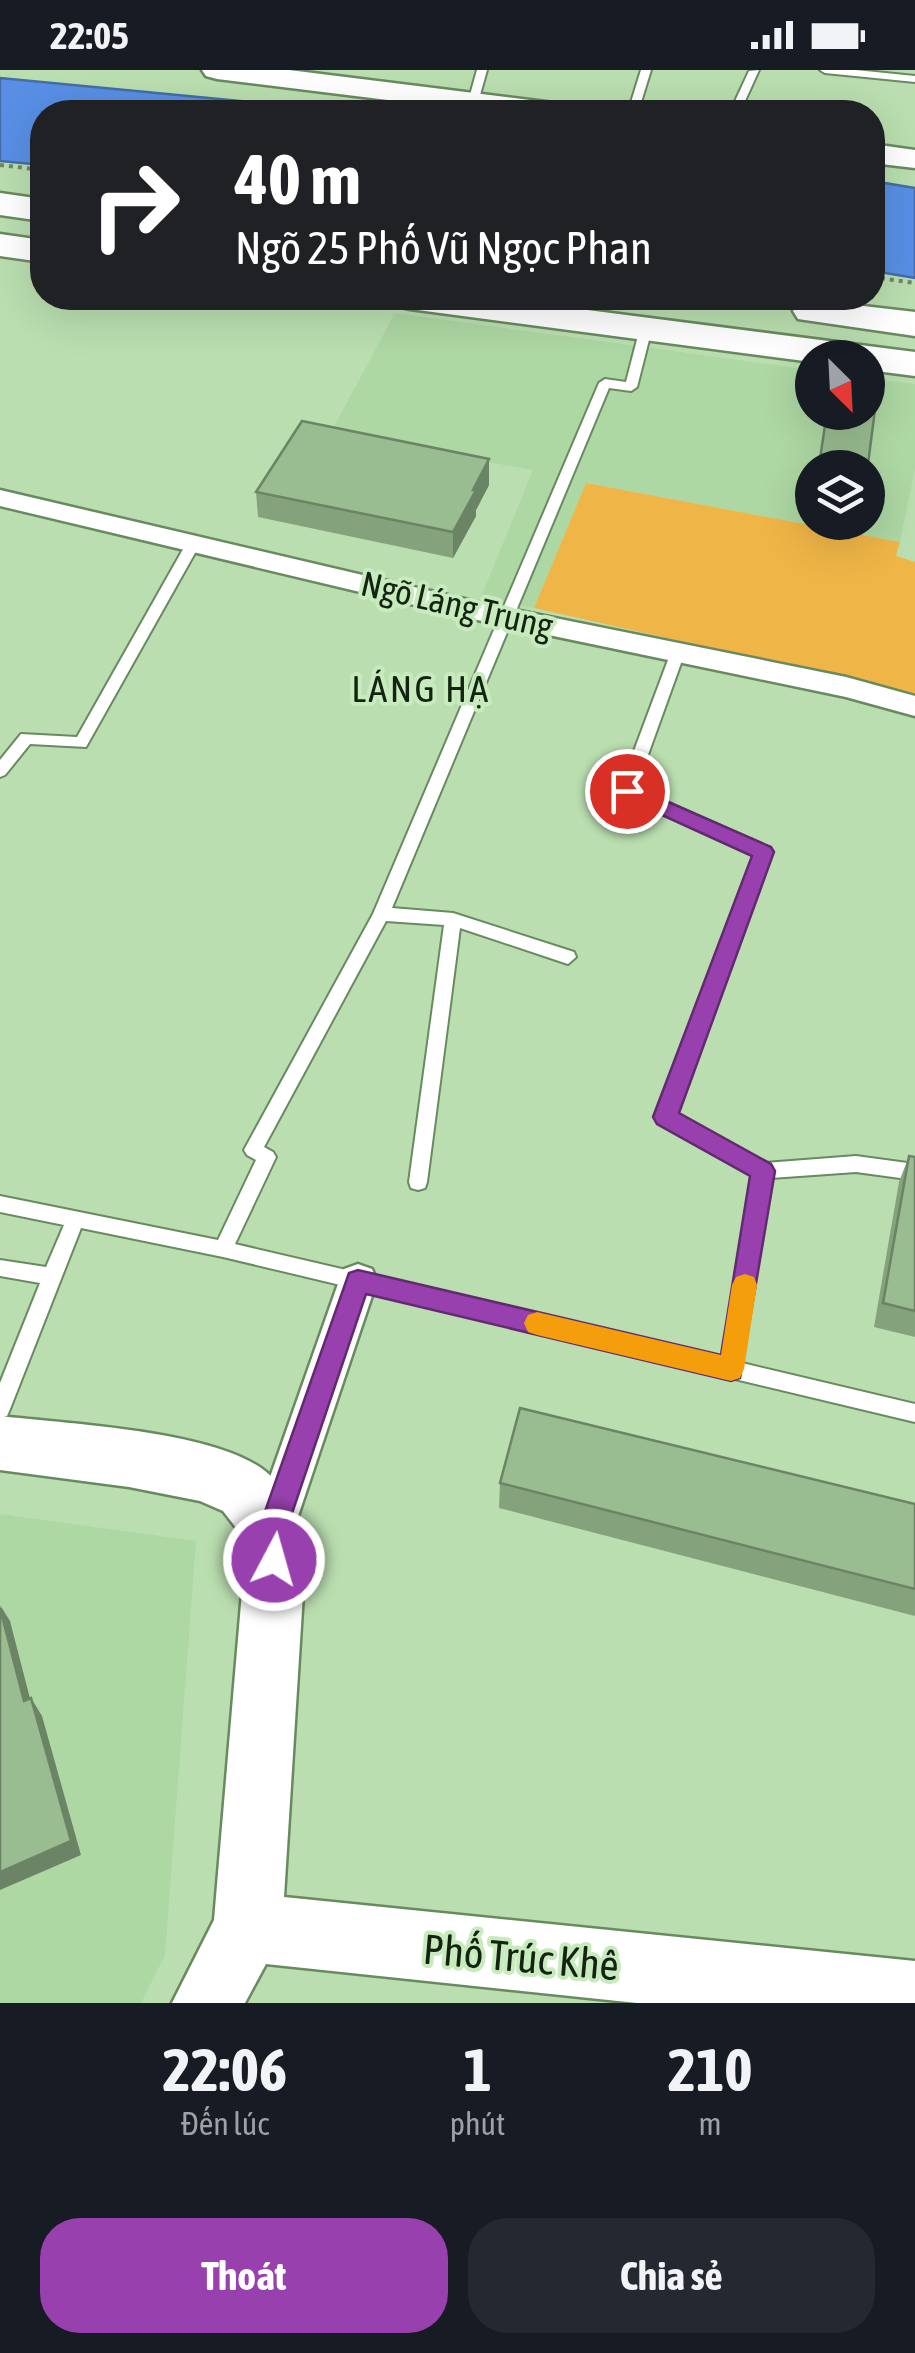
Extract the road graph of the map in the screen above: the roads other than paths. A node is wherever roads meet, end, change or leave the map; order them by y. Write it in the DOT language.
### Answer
graph roads {
  1 [pos="482,70"];
  2 [pos="646,70"];
  3 [pos="825,70"];
  4 [pos="235,71"];
  5 [pos="754,71"];
  6 [pos="915,79"];
  7 [pos="458,100"];
  8 [pos="474,100"];
  9 [pos="636,100"];
  10 [pos="741,100"];
  11 [pos="885,155"];
  12 [pos="915,158"];
  13 [pos="0,204"];
  14 [pos="30,208"];
  15 [pos="0,245"];
  16 [pos="30,249"];
  17 [pos="504,310"];
  18 [pos="800,310"];
  19 [pos="915,324"];
  20 [pos="646,328"];
  21 [pos="915,364"];
  22 [pos="0,498"];
  23 [pos="193,544"];
  24 [pos="504,617"];
  25 [pos="678,652"];
  26 [pos="915,706"];
  27 [pos="0,771"];
  28 [pos="381,914"];
  29 [pos="453,919"];
  30 [pos="568,957"];
  31 [pos="763,1171"];
  32 [pos="915,1172"];
  33 [pos="418,1182"];
  34 [pos="0,1204"];
  35 [pos="75,1220"];
  36 [pos="223,1249"];
  37 [pos="0,1268"];
  38 [pos="52,1276"];
  39 [pos="358,1281"];
  40 [pos="731,1369"];
  41 [pos="0,1409"];
  42 [pos="915,1413"];
  43 [pos="0,1443"];
  44 [pos="270,1537"];
  45 [pos="248,1927"];
  46 [pos="716,1988"];
  47 [pos="915,1996"];
  48 [pos="207,2003"];
  1 -- 8 [label="lane"];
  2 -- 9 [label="lane"];
  3 -- 6 [label="lane"];
  4 -- 7 [label="street"];
  5 -- 10 [label="lane"];
  11 -- 12 [label="street"];
  13 -- 14 [label="main road"];
  15 -- 16 [label="main road"];
  17 -- 20 [label="main road"];
  18 -- 19 [label="main road"];
  20 -- 21 [label="main road"];
  20 -- 24 [label="lane"];
  22 -- 23 [label="street, Ngõ Láng Trung"];
  23 -- 24 [label="street, Ngõ Láng Trung"];
  23 -- 27 [label="lane"];
  24 -- 25 [label="street, Ngõ Láng Trung"];
  24 -- 28 [label="lane"];
  25 -- 26 [label="street, Ngõ Láng Trung"];
  25 -- 31 [label="lane"];
  28 -- 29 [label="lane"];
  28 -- 36 [label="lane"];
  29 -- 30 [label="lane"];
  29 -- 33 [label="lane"];
  31 -- 32 [label="lane"];
  31 -- 40 [label="lane"];
  34 -- 35 [label="lane"];
  35 -- 36 [label="lane"];
  35 -- 38 [label="lane"];
  36 -- 39 [label="lane"];
  37 -- 38 [label="lane"];
  38 -- 41 [label="lane"];
  39 -- 40 [label="lane"];
  39 -- 44 [label="street"];
  40 -- 42 [label="lane"];
  43 -- 44 [label="street"];
  44 -- 45 [label="street"];
  45 -- 46 [label="street, Phố Trúc Khê"];
  45 -- 48 [label="street"];
  46 -- 47 [label="street, Phố Trúc Khê"];
}
